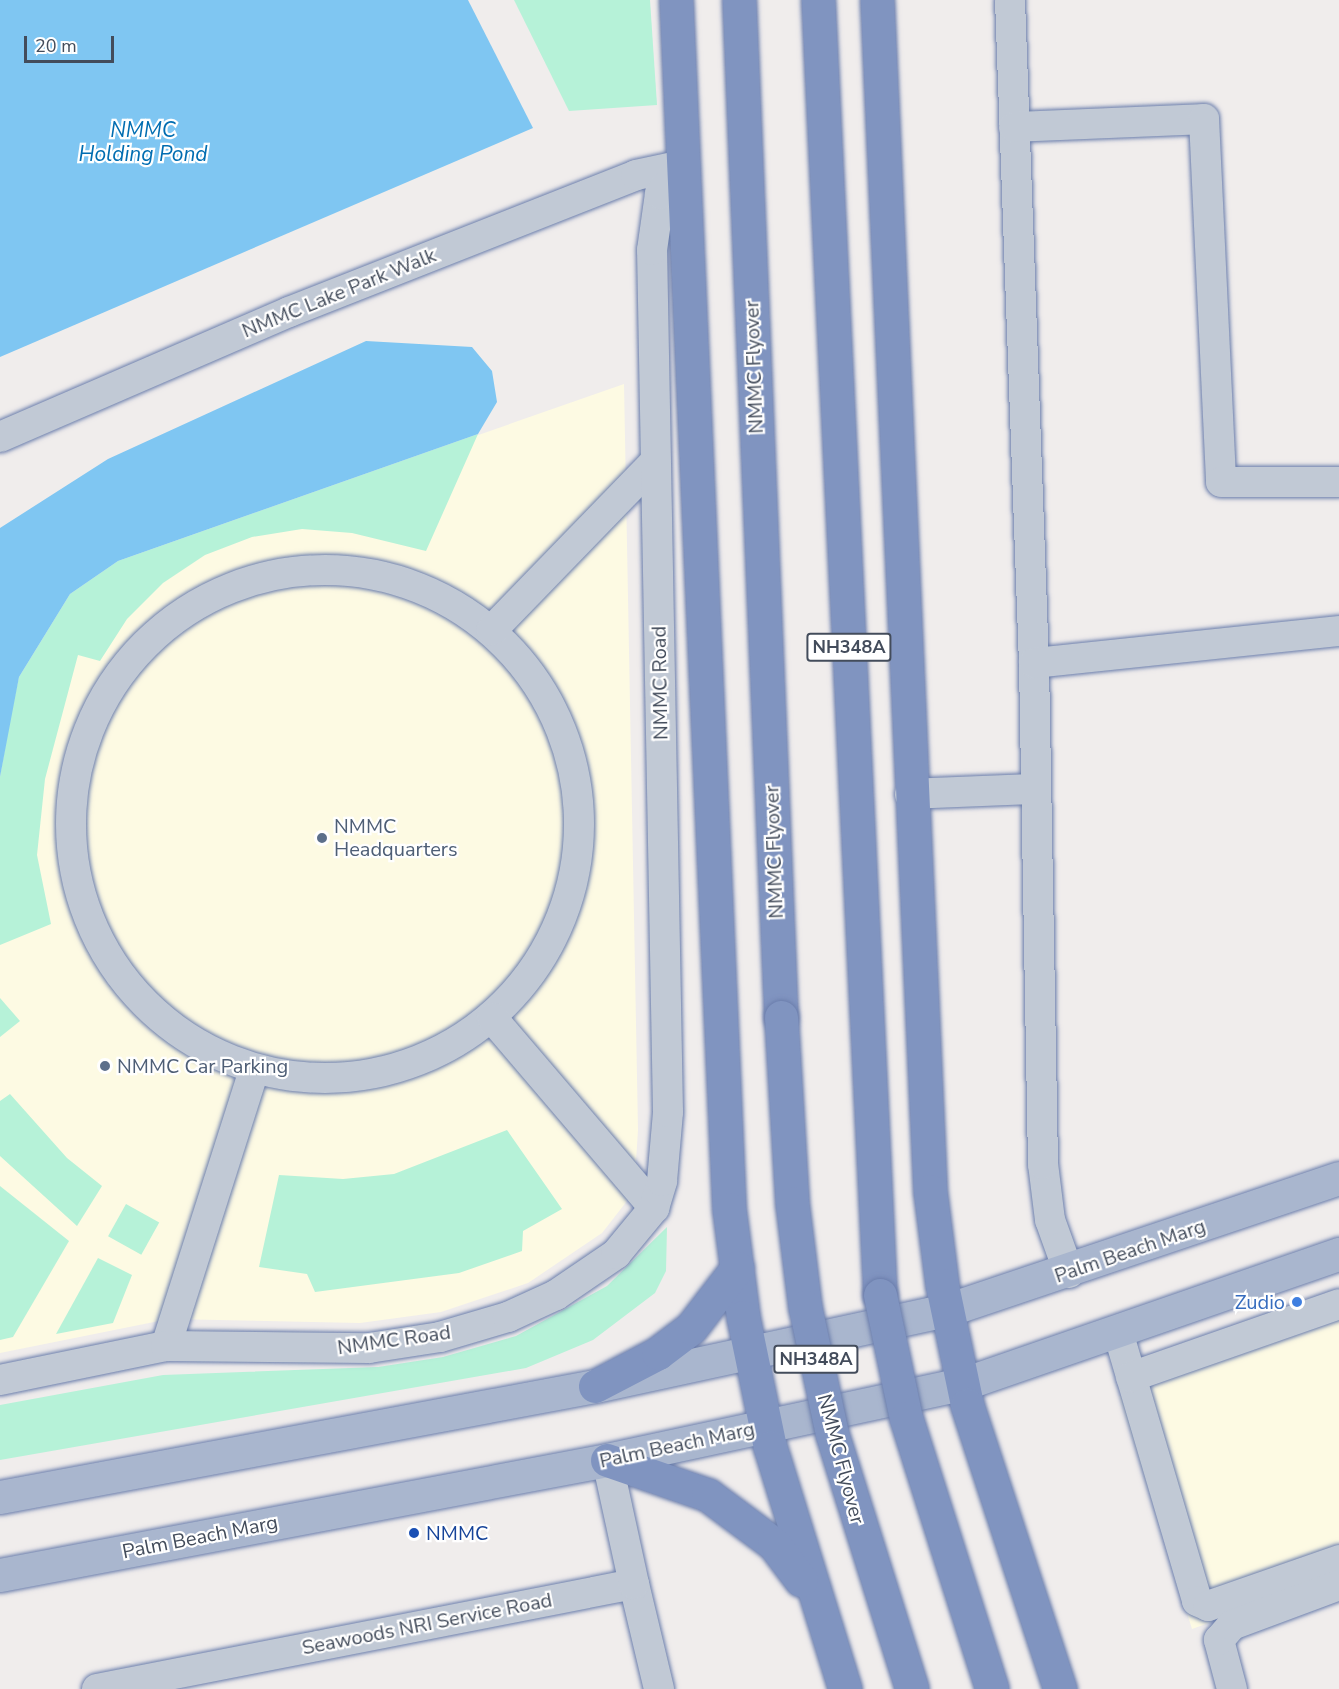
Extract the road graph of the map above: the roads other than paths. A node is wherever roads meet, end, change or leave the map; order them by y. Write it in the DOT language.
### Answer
graph roads {
  1 [pos="676,0"];
  2 [pos="739,0"];
  3 [pos="818,0"];
  4 [pos="877,0"];
  5 [pos="1010,0"];
  6 [pos="1014,127"];
  7 [pos="683,165"];
  8 [pos="0,437"];
  9 [pos="656,461"];
  10 [pos="1339,482"];
  11 [pos="492,630"];
  12 [pos="1339,631"];
  13 [pos="1034,663"];
  14 [pos="1036,789"];
  15 [pos="910,794"];
  16 [pos="492,1018"];
  17 [pos="254,1070"];
  18 [pos="1339,1178"];
  19 [pos="654,1208"];
  20 [pos="1339,1254"];
  21 [pos="737,1268"];
  22 [pos="1069,1273"];
  23 [pos="1339,1304"];
  24 [pos="947,1310"];
  25 [pos="1118,1332"];
  26 [pos="166,1346"];
  27 [pos="751,1352"];
  28 [pos="1131,1377"];
  29 [pos="0,1380"];
  30 [pos="963,1384"];
  31 [pos="595,1386"];
  32 [pos="766,1426"];
  33 [pos="608,1460"];
  34 [pos="194,1461"];
  35 [pos="0,1486"];
  36 [pos="0,1497"];
  37 [pos="1339,1560"];
  38 [pos="0,1575"];
  39 [pos="634,1584"];
  40 [pos="1339,1585"];
  41 [pos="815,1598"];
  42 [pos="97,1689"];
  43 [pos="659,1689"];
  44 [pos="845,1689"];
  45 [pos="912,1689"];
  46 [pos="992,1689"];
  47 [pos="1060,1689"];
  48 [pos="1232,1689"];
  1 -- 7 [label="highway"];
  2 -- 45 [label="highway, NMMC Flyover / NH348A, bridge"];
  3 -- 46 [label="highway, NH348A, bridge"];
  4 -- 15 [label="highway"];
  5 -- 6 [label="street"];
  6 -- 10 [label="street"];
  6 -- 13 [label="street"];
  7 -- 8 [label="street, NMMC Lake Park Walk"];
  7 -- 9 [label="street, NMMC Road"];
  7 -- 21 [label="highway"];
  9 -- 11 [label="street"];
  9 -- 19 [label="street, NMMC Road"];
  11 -- 16 [label="street"];
  11 -- 17 [label="street"];
  12 -- 13 [label="street"];
  13 -- 14 [label="street"];
  14 -- 15 [label="street"];
  14 -- 22 [label="street"];
  15 -- 24 [label="highway"];
  16 -- 17 [label="street"];
  16 -- 19 [label="street"];
  17 -- 26 [label="street"];
  18 -- 22 [label="main road, Palm Beach Marg"];
  19 -- 26 [label="street, NMMC Road"];
  20 -- 25 [label="main road, Palm Beach Marg"];
  21 -- 27 [label="highway"];
  21 -- 31 [label="highway"];
  22 -- 24 [label="main road, Palm Beach Marg"];
  23 -- 28 [label="street"];
  24 -- 27 [label="main road, Palm Beach Marg"];
  24 -- 30 [label="highway"];
  25 -- 28 [label="street"];
  25 -- 30 [label="main road, Palm Beach Marg"];
  26 -- 29 [label="street, NMMC Road"];
  27 -- 31 [label="main road, Palm Beach Marg"];
  27 -- 32 [label="highway"];
  28 -- 37 [label="street"];
  30 -- 32 [label="main road, Palm Beach Marg"];
  30 -- 47 [label="highway"];
  31 -- 34 [label="main road, Palm Beach Marg"];
  32 -- 33 [label="main road, Palm Beach Marg"];
  32 -- 41 [label="highway"];
  33 -- 38 [label="main road, Palm Beach Marg"];
  33 -- 39 [label="street"];
  33 -- 41 [label="highway"];
  34 -- 35 [label="street"];
  34 -- 36 [label="main road, Palm Beach Marg"];
  39 -- 42 [label="street, Seawoods NRI Service Road"];
  39 -- 43 [label="street"];
  40 -- 48 [label="street"];
  41 -- 44 [label="highway"];
}
